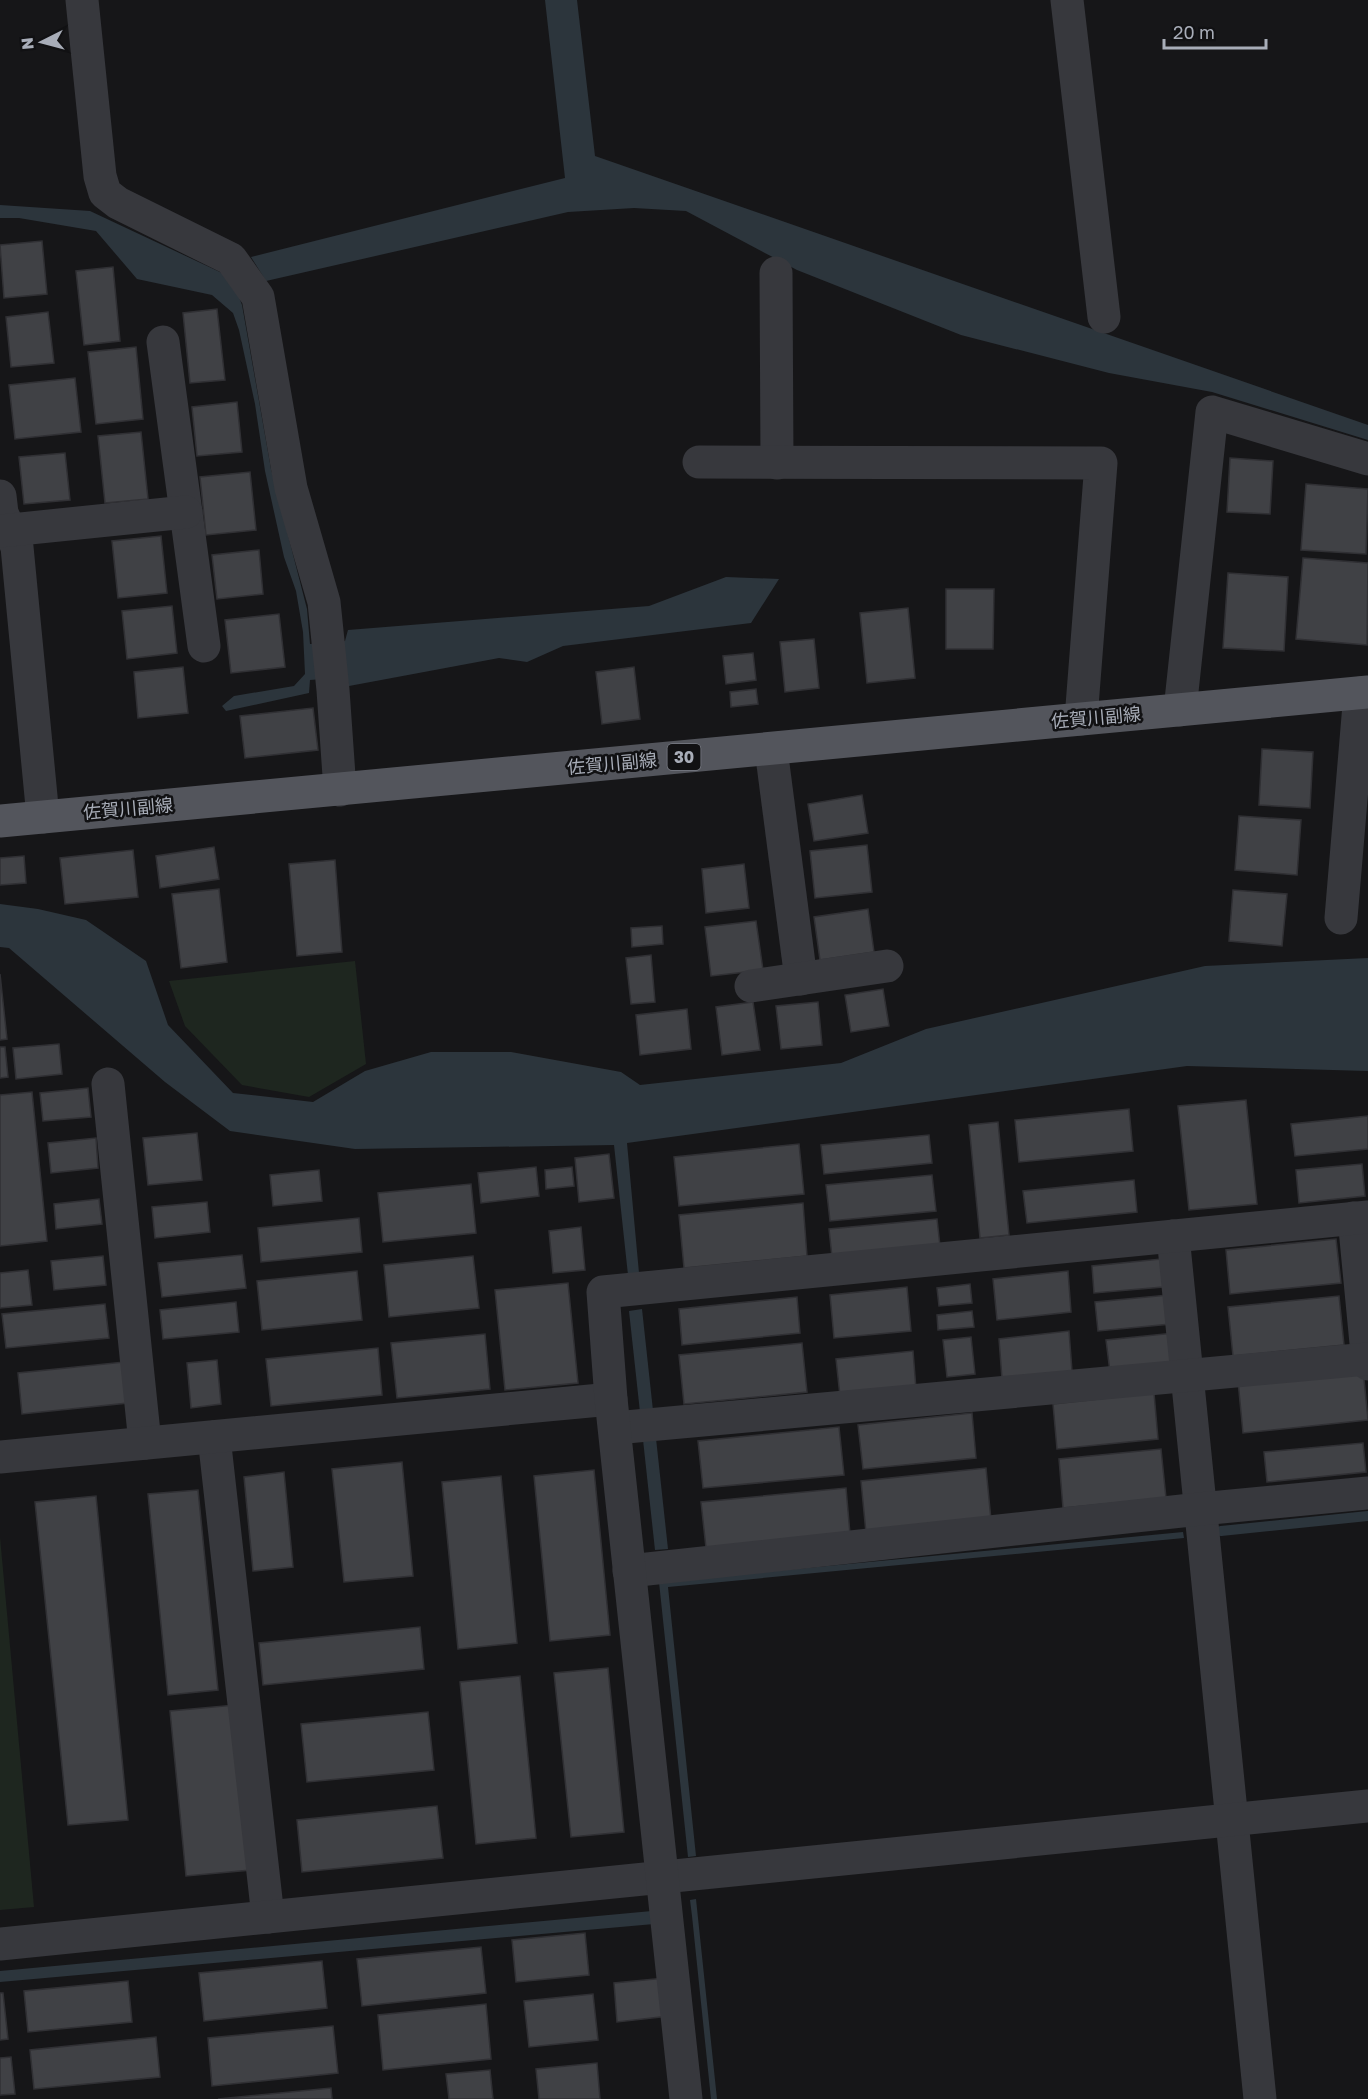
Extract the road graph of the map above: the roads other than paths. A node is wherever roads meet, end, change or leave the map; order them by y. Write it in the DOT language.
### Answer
graph roads {
  1 [pos="82,0"];
  2 [pos="1067,0"];
  3 [pos="776,273"];
  4 [pos="1104,317"];
  5 [pos="163,342"];
  6 [pos="1368,459"];
  7 [pos="699,462"];
  8 [pos="777,463"];
  9 [pos="0,496"];
  10 [pos="186,512"];
  11 [pos="5,530"];
  12 [pos="204,646"];
  13 [pos="1364,693"];
  14 [pos="1180,710"];
  15 [pos="1081,719"];
  16 [pos="771,749"];
  17 [pos="340,790"];
  18 [pos="43,817"];
  19 [pos="0,821"];
  20 [pos="1341,918"];
  21 [pos="887,966"];
  22 [pos="801,979"];
  23 [pos="751,986"];
  24 [pos="108,1084"];
  25 [pos="1361,1218"];
  26 [pos="1173,1236"];
  27 [pos="1368,1361"];
  28 [pos="1187,1375"];
  29 [pos="613,1414"];
  30 [pos="214,1437"];
  31 [pos="145,1443"];
  32 [pos="0,1456"];
  33 [pos="1368,1493"];
  34 [pos="1200,1509"];
  35 [pos="630,1571"];
  36 [pos="1368,1806"];
  37 [pos="1232,1820"];
  38 [pos="662,1876"];
  39 [pos="268,1917"];
  40 [pos="0,1944"];
  41 [pos="686,2099"];
  42 [pos="1260,2099"];
  1 -- 17 [label="street"];
  2 -- 4 [label="street"];
  3 -- 8 [label="street"];
  5 -- 10 [label="street"];
  6 -- 14 [label="street"];
  7 -- 8 [label="street"];
  8 -- 15 [label="street"];
  9 -- 11 [label="street"];
  10 -- 11 [label="street"];
  10 -- 12 [label="street"];
  11 -- 18 [label="street"];
  13 -- 14 [label="main road, 佐賀川副線 / 30"];
  13 -- 20 [label="street"];
  14 -- 15 [label="main road, 佐賀川副線 / 30"];
  15 -- 16 [label="main road, 佐賀川副線 / 30"];
  16 -- 17 [label="main road, 佐賀川副線 / 30"];
  16 -- 22 [label="street"];
  17 -- 18 [label="main road, 佐賀川副線 / 30"];
  18 -- 19 [label="main road, 佐賀川副線 / 30"];
  21 -- 22 [label="street"];
  22 -- 23 [label="street"];
  24 -- 31 [label="street"];
  25 -- 26 [label="street"];
  25 -- 27 [label="street"];
  26 -- 28 [label="street"];
  26 -- 29 [label="street"];
  27 -- 28 [label="street"];
  28 -- 29 [label="street"];
  28 -- 34 [label="street"];
  29 -- 30 [label="street"];
  29 -- 35 [label="street"];
  30 -- 31 [label="street"];
  30 -- 39 [label="street"];
  31 -- 32 [label="street"];
  33 -- 34 [label="street"];
  34 -- 35 [label="street"];
  34 -- 37 [label="street"];
  35 -- 38 [label="street"];
  36 -- 37 [label="street"];
  37 -- 38 [label="street"];
  37 -- 42 [label="street"];
  38 -- 39 [label="street"];
  38 -- 41 [label="street"];
  39 -- 40 [label="street"];
}
